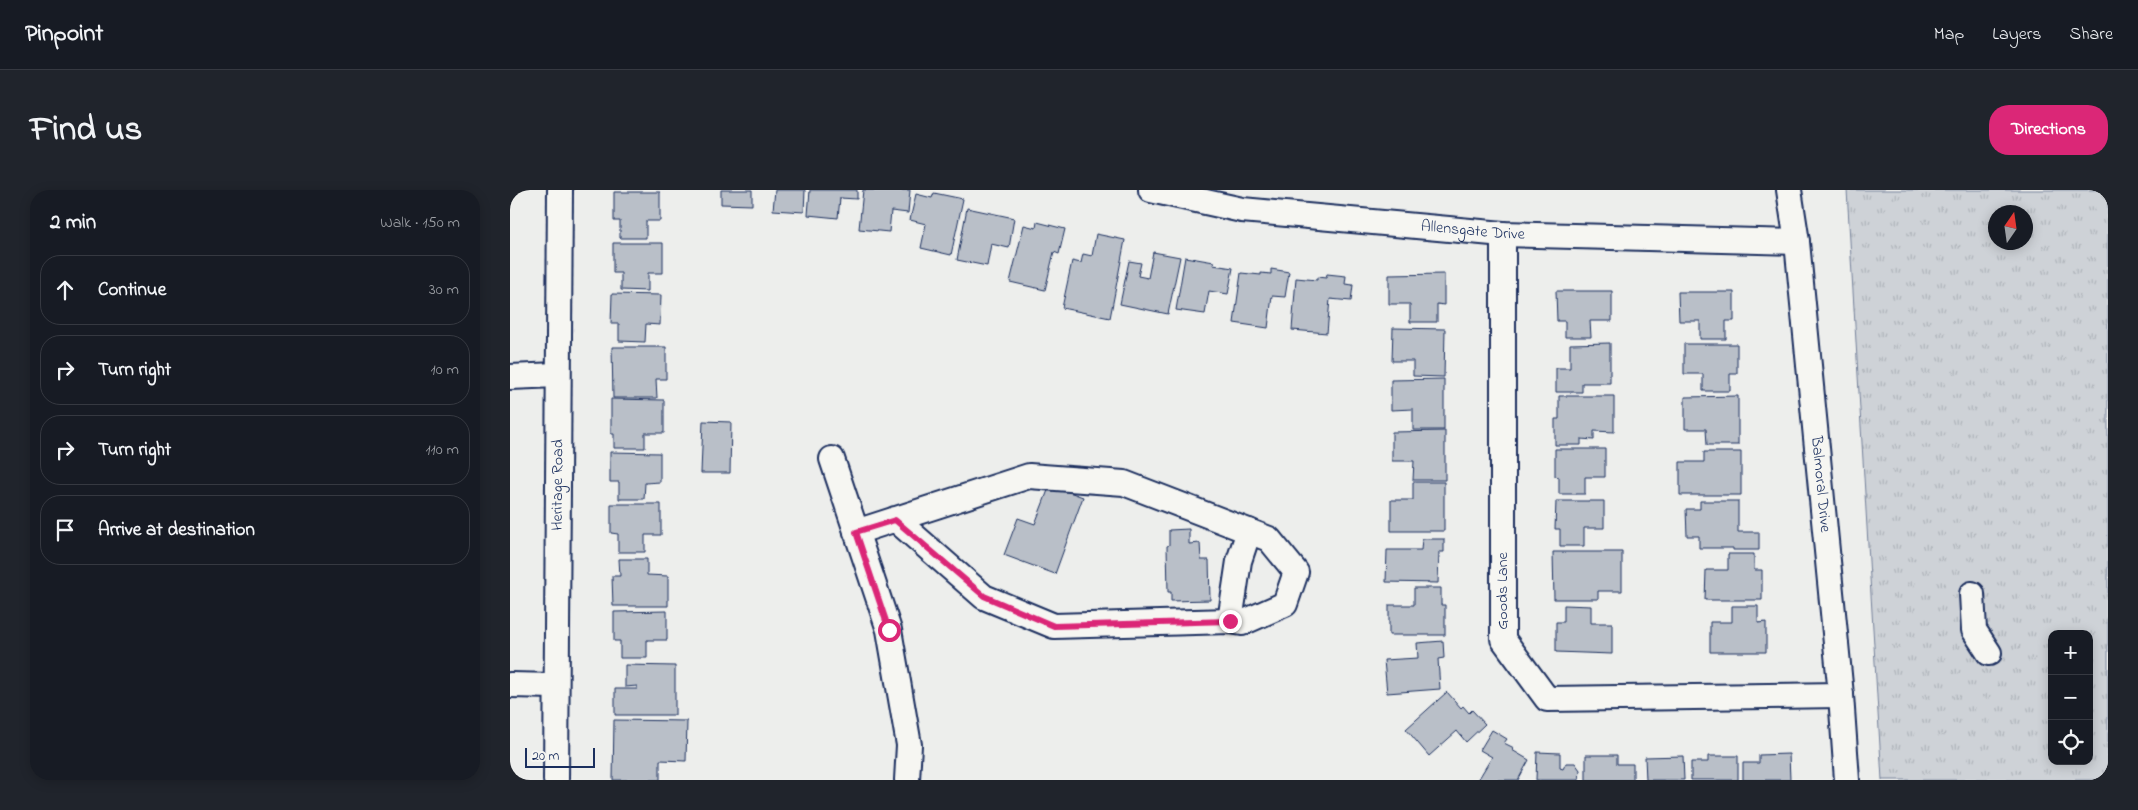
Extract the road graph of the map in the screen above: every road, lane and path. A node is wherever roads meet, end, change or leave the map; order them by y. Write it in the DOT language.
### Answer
graph roads {
  1 [pos="560,190"];
  2 [pos="1151,190"];
  3 [pos="1789,190"];
  4 [pos="1503,234"];
  5 [pos="1797,242"];
  6 [pos="557,375"];
  7 [pos="510,377"];
  8 [pos="832,459"];
  9 [pos="895,520"];
  10 [pos="1249,531"];
  11 [pos="856,532"];
  12 [pos="1972,594"];
  13 [pos="1230,621"];
  14 [pos="1989,653"];
  15 [pos="510,685"];
  16 [pos="555,686"];
  17 [pos="1842,695"];
  18 [pos="556,780"];
  19 [pos="907,780"];
  20 [pos="1847,780"];
  1 -- 6 [label="street, Heritage Road"];
  2 -- 4 [label="street, Allensgate Drive"];
  3 -- 5 [label="street, Balmoral Drive"];
  4 -- 5 [label="street, Allensgate Drive"];
  4 -- 17 [label="street, Goods Lane"];
  5 -- 17 [label="street, Balmoral Drive"];
  6 -- 7 [label="street"];
  6 -- 16 [label="street, Heritage Road"];
  8 -- 11 [label="street"];
  9 -- 10 [label="street"];
  9 -- 11 [label="street"];
  9 -- 13 [label="street"];
  10 -- 13 [label="street"];
  10 -- 13 [label="street"];
  11 -- 19 [label="street"];
  12 -- 14 [label="street"];
  15 -- 16 [label="street"];
  16 -- 18 [label="street, Heritage Road"];
  17 -- 20 [label="street, Balmoral Drive"];
}
